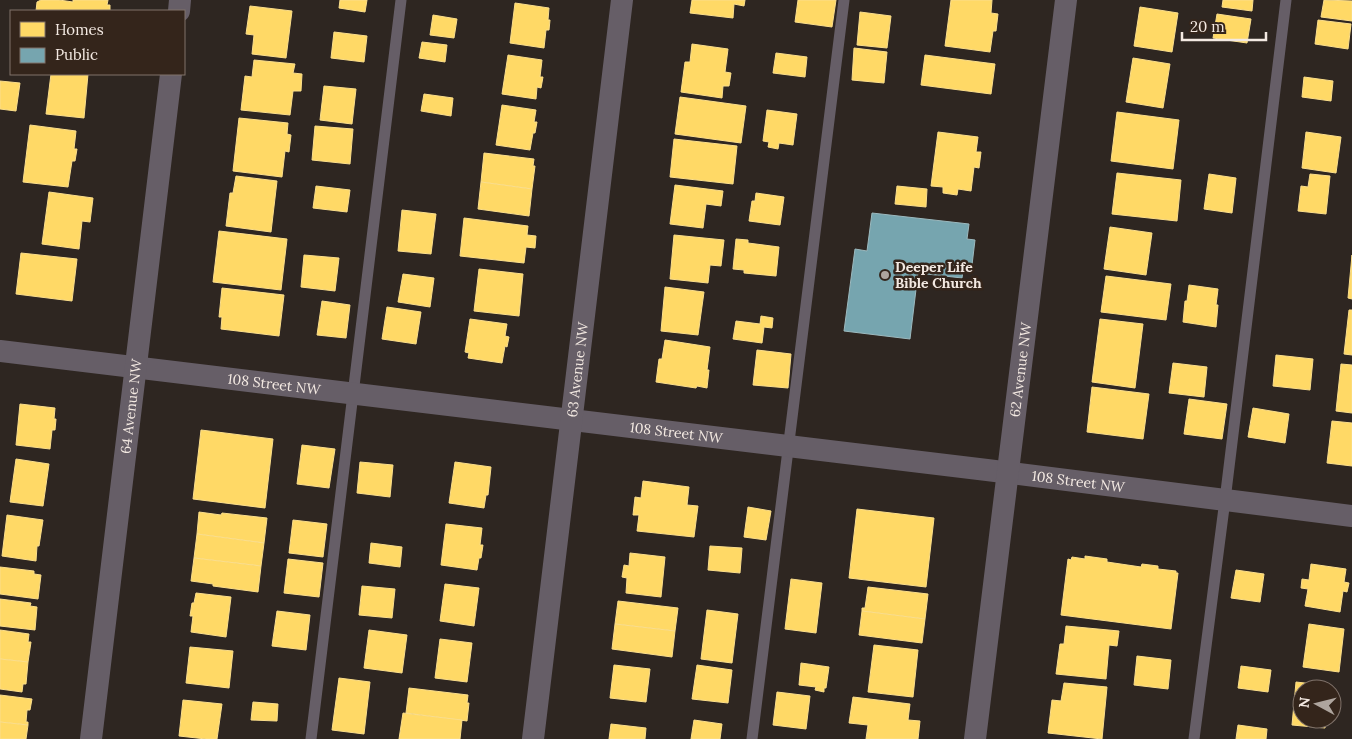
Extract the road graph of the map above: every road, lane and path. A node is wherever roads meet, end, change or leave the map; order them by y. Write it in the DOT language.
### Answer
graph roads {
  1 [pos="402,0"];
  2 [pos="622,0"];
  3 [pos="844,0"];
  4 [pos="1066,0"];
  5 [pos="1286,0"];
  6 [pos="171,75"];
  7 [pos="0,351"];
  8 [pos="136,367"];
  9 [pos="353,394"];
  10 [pos="572,421"];
  11 [pos="789,446"];
  12 [pos="1007,472"];
  13 [pos="1225,500"];
  14 [pos="1352,516"];
  15 [pos="91,739"];
  16 [pos="311,739"];
  17 [pos="533,739"];
  18 [pos="752,739"];
  19 [pos="975,739"];
  20 [pos="1194,739"];
  1 -- 9 [label="lane"];
  2 -- 10 [label="street, 63 Avenue NW"];
  3 -- 11 [label="lane"];
  4 -- 12 [label="street, 62 Avenue NW"];
  5 -- 13 [label="lane"];
  6 -- 8 [label="street, 64 Avenue NW"];
  7 -- 8 [label="street, 108 Street NW"];
  8 -- 9 [label="street, 108 Street NW"];
  8 -- 15 [label="street, 64 Avenue NW"];
  9 -- 10 [label="street, 108 Street NW"];
  9 -- 16 [label="lane"];
  10 -- 11 [label="street, 108 Street NW"];
  10 -- 17 [label="street, 63 Avenue NW"];
  11 -- 12 [label="street, 108 Street NW"];
  11 -- 18 [label="lane"];
  12 -- 13 [label="street, 108 Street NW"];
  12 -- 19 [label="street, 62 Avenue NW"];
  13 -- 14 [label="street, 108 Street NW"];
  13 -- 20 [label="lane"];
}
